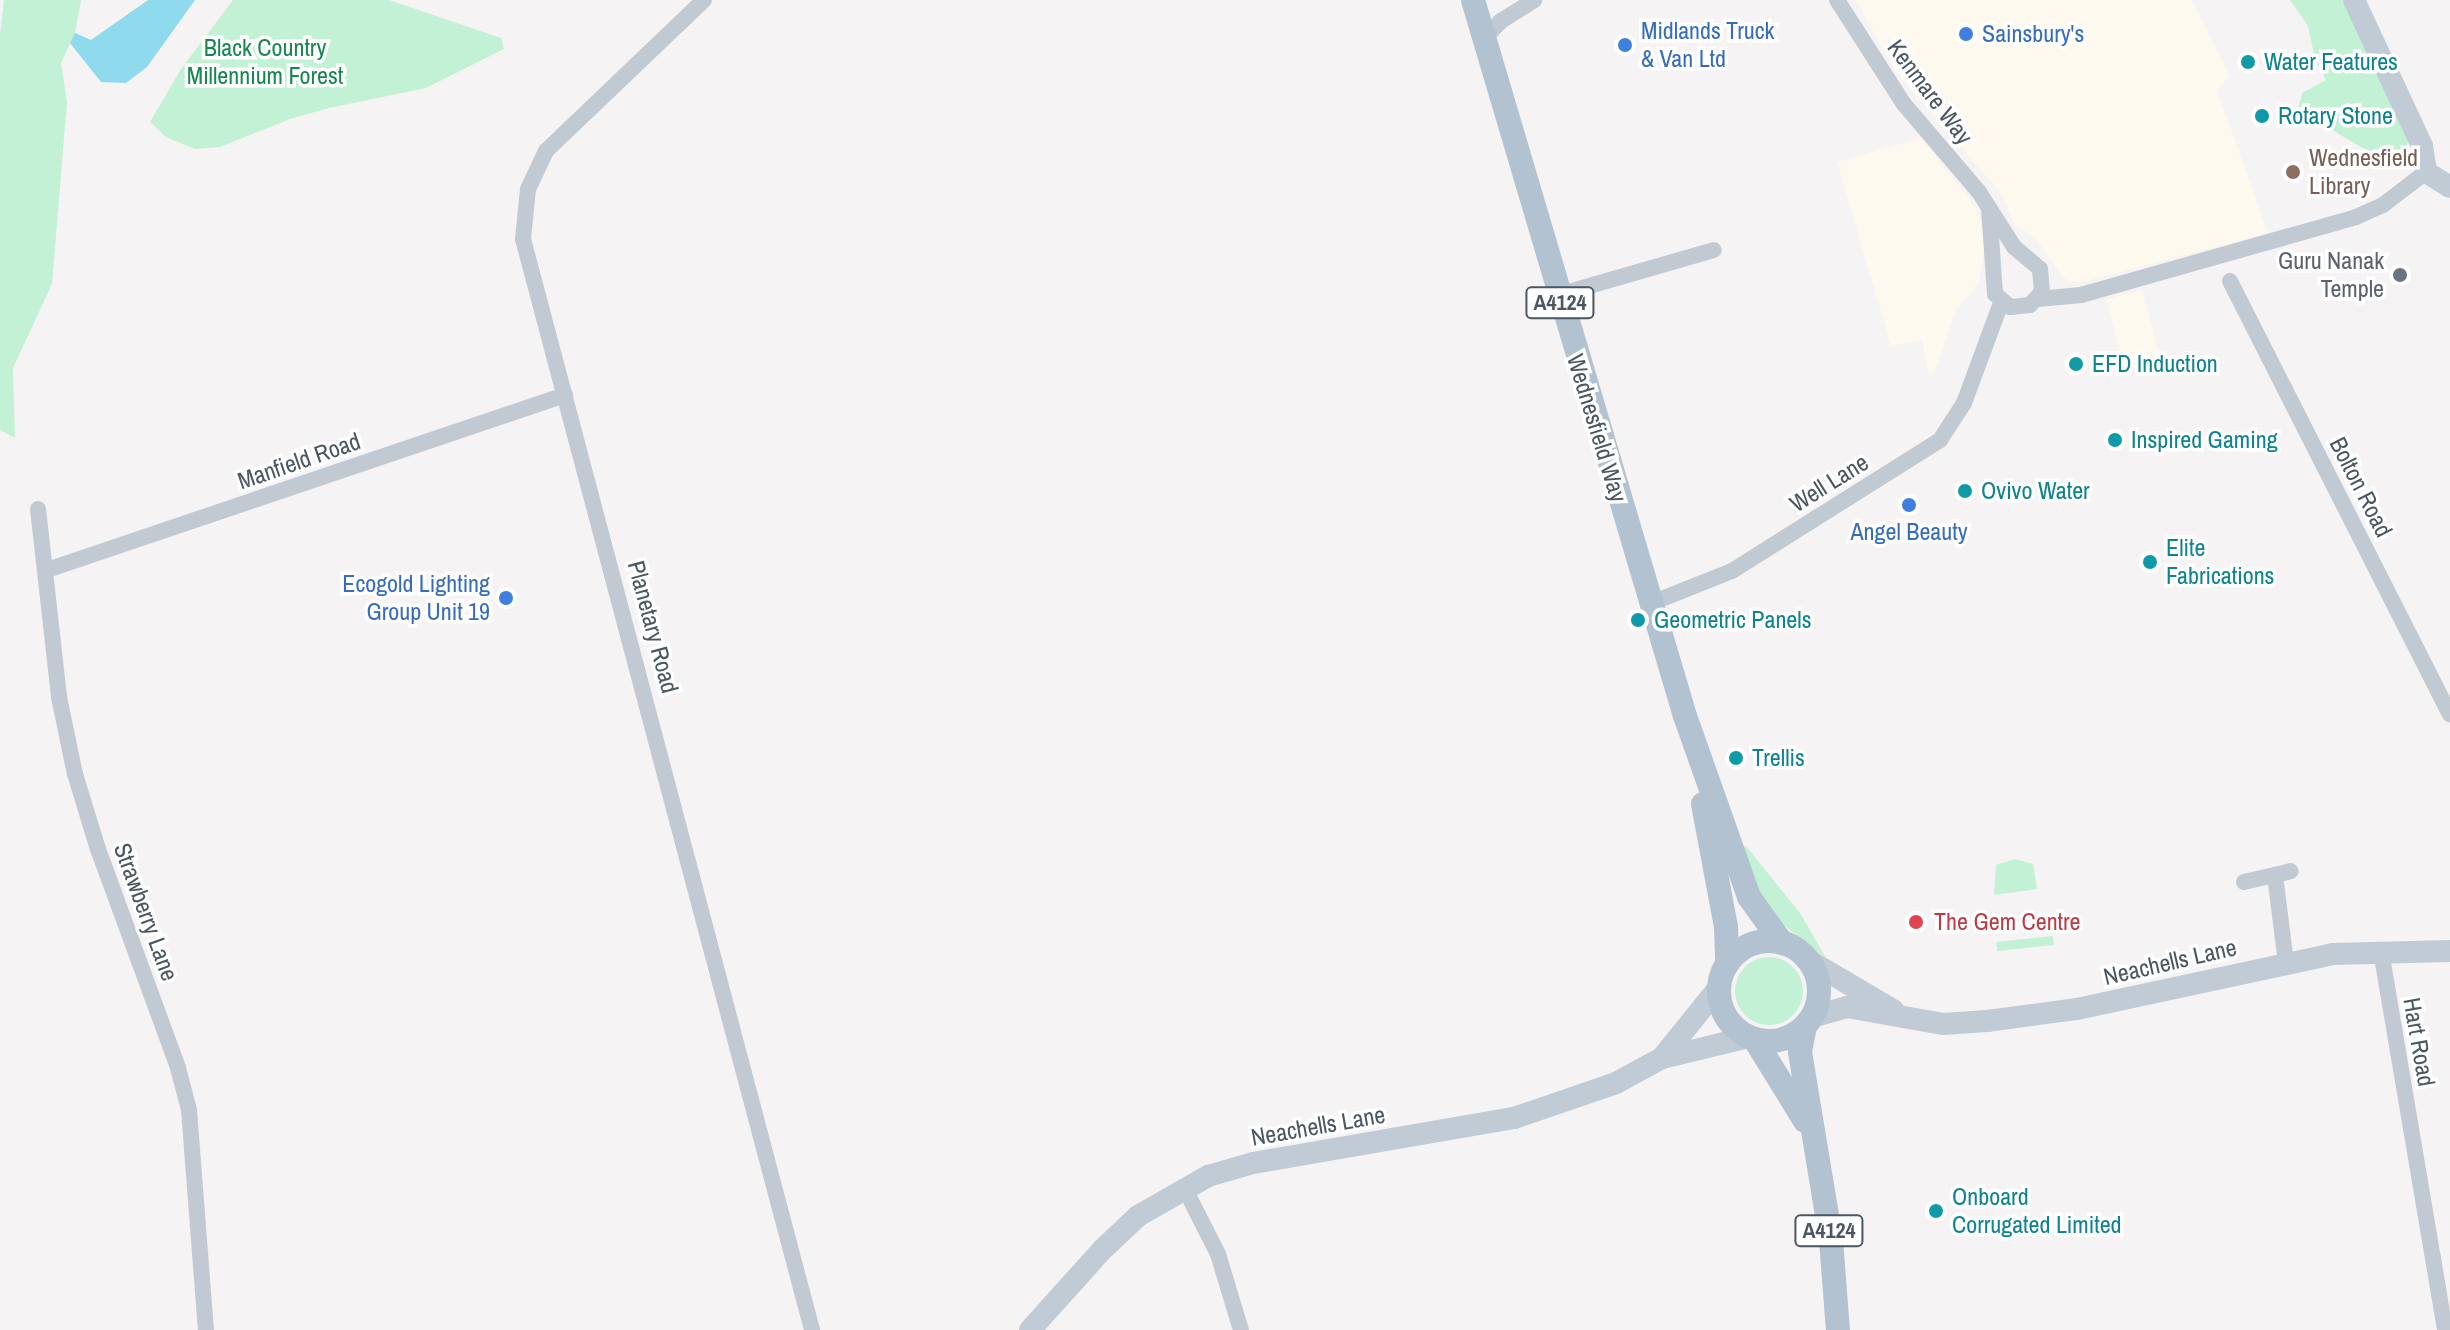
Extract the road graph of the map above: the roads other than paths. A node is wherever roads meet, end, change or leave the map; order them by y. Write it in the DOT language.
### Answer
graph roads {
  1 [pos="704,0"];
  2 [pos="1473,0"];
  3 [pos="1534,0"];
  4 [pos="1837,0"];
  5 [pos="2354,0"];
  6 [pos="1484,39"];
  7 [pos="2426,172"];
  8 [pos="2450,187"];
  9 [pos="1989,209"];
  10 [pos="1714,250"];
  11 [pos="2028,259"];
  12 [pos="1995,270"];
  13 [pos="2230,281"];
  14 [pos="2041,292"];
  15 [pos="1558,295"];
  16 [pos="2001,303"];
  17 [pos="2019,308"];
  18 [pos="1986,350"];
  19 [pos="565,395"];
  20 [pos="38,509"];
  21 [pos="47,570"];
  22 [pos="1649,604"];
  23 [pos="2450,714"];
  24 [pos="1685,716"];
  25 [pos="2244,882"];
  26 [pos="1782,943"];
  27 [pos="2381,951"];
  28 [pos="2450,951"];
  29 [pos="1808,960"];
  30 [pos="2286,963"];
  31 [pos="1727,964"];
  32 [pos="1719,987"];
  33 [pos="1901,1015"];
  34 [pos="1808,1022"];
  35 [pos="1752,1039"];
  36 [pos="1662,1058"];
  37 [pos="1812,1133"];
  38 [pos="1184,1187"];
  39 [pos="206,1330"];
  40 [pos="812,1330"];
  41 [pos="1030,1330"];
  42 [pos="1241,1330"];
  43 [pos="1838,1330"];
  44 [pos="2445,1330"];
  1 -- 19 [label="street, Planetary Road"];
  2 -- 6 [label="main road, Wednesfield Way / A4124"];
  3 -- 6 [label="street"];
  4 -- 9 [label="street, Kenmare Way"];
  5 -- 7 [label="street"];
  6 -- 15 [label="main road, Wednesfield Way / A4124"];
  7 -- 8 [label="street"];
  7 -- 14 [label="street"];
  9 -- 11 [label="street, Kenmare Way"];
  9 -- 12 [label="street"];
  10 -- 15 [label="street"];
  11 -- 12 [label="street"];
  11 -- 14 [label="street"];
  12 -- 16 [label="street"];
  13 -- 23 [label="street, Bolton Road"];
  14 -- 17 [label="street"];
  15 -- 22 [label="main road, Wednesfield Way / A4124"];
  16 -- 17 [label="street"];
  16 -- 18 [label="street"];
  17 -- 18 [label="street"];
  18 -- 22 [label="street, Well Lane"];
  19 -- 21 [label="street, Manfield Road"];
  19 -- 40 [label="street, Planetary Road"];
  20 -- 21 [label="street, Strawberry Lane"];
  21 -- 39 [label="street, Strawberry Lane"];
  22 -- 24 [label="main road, Wednesfield Way / A4124"];
  24 -- 26 [label="main road, Wednesfield Way / A4124"];
  24 -- 31 [label="main road, Wednesfield Way / A4124"];
  25 -- 30 [label="street"];
  26 -- 29 [label="main road"];
  26 -- 31 [label="main road"];
  27 -- 28 [label="street, Neachells Lane"];
  27 -- 30 [label="street, Neachells Lane"];
  27 -- 44 [label="street, Hart Road"];
  29 -- 33 [label="street, Neachells Lane"];
  29 -- 34 [label="main road"];
  30 -- 33 [label="street, Neachells Lane"];
  31 -- 32 [label="main road"];
  32 -- 35 [label="main road"];
  32 -- 36 [label="street, Neachells Lane"];
  33 -- 34 [label="street, Neachells Lane"];
  34 -- 35 [label="main road"];
  34 -- 37 [label="main road, A4124"];
  35 -- 36 [label="street, Neachells Lane"];
  35 -- 37 [label="main road, A4124"];
  36 -- 38 [label="street, Neachells Lane"];
  37 -- 43 [label="main road, A4124"];
  38 -- 41 [label="street, Neachells Lane"];
  38 -- 42 [label="street"];
}
